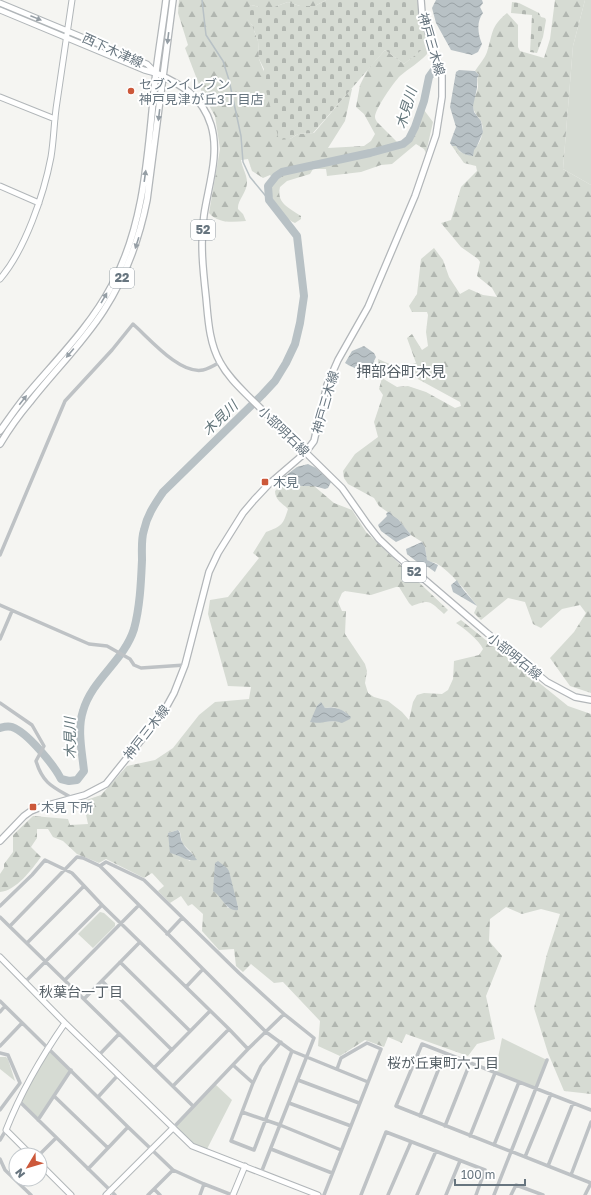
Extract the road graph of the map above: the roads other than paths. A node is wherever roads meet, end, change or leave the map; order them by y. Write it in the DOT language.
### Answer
graph roads {
  1 [pos="72,0"];
  2 [pos="166,0"];
  3 [pos="173,0"];
  4 [pos="421,0"];
  5 [pos="0,3"];
  6 [pos="0,10"];
  7 [pos="67,31"];
  8 [pos="66,38"];
  9 [pos="156,73"];
  10 [pos="163,76"];
  11 [pos="0,97"];
  12 [pos="55,119"];
  13 [pos="0,186"];
  14 [pos="39,203"];
  15 [pos="1,278"];
  16 [pos="220,362"];
  17 [pos="0,431"];
  18 [pos="0,444"];
  19 [pos="305,453"];
  20 [pos="0,555"];
  21 [pos="0,605"];
  22 [pos="12,611"];
  23 [pos="0,639"];
  24 [pos="185,665"];
  25 [pos="591,700"];
  26 [pos="0,703"];
  27 [pos="73,799"];
  28 [pos="0,841"];
  29 [pos="100,866"];
  30 [pos="66,870"];
  31 [pos="84,886"];
  32 [pos="102,905"];
  33 [pos="139,905"];
  34 [pos="0,906"];
  35 [pos="0,917"];
  36 [pos="182,918"];
  37 [pos="121,923"];
  38 [pos="10,926"];
  39 [pos="168,934"];
  40 [pos="140,942"];
  41 [pos="27,943"];
  42 [pos="0,957"];
  43 [pos="46,961"];
  44 [pos="120,962"];
  45 [pos="203,969"];
  46 [pos="65,980"];
  47 [pos="102,981"];
  48 [pos="25,982"];
  49 [pos="186,986"];
  50 [pos="84,999"];
  51 [pos="0,1001"];
  52 [pos="5,1006"];
  53 [pos="210,1011"];
  54 [pos="0,1012"];
  55 [pos="284,1014"];
  56 [pos="22,1023"];
  57 [pos="66,1023"];
  58 [pos="229,1029"];
  59 [pos="190,1031"];
  60 [pos="266,1032"];
  61 [pos="120,1034"];
  62 [pos="281,1042"];
  63 [pos="0,1046"];
  64 [pos="48,1048"];
  65 [pos="248,1049"];
  66 [pos="172,1050"];
  67 [pos="292,1051"];
  68 [pos="445,1053"];
  69 [pos="0,1054"];
  70 [pos="99,1055"];
  71 [pos="307,1057"];
  72 [pos="547,1060"];
  73 [pos="470,1063"];
  74 [pos="233,1065"];
  75 [pos="154,1068"];
  76 [pos="338,1069"];
  77 [pos="71,1070"];
  78 [pos="495,1073"];
  79 [pos="119,1074"];
  80 [pos="298,1080"];
  81 [pos="368,1082"];
  82 [pos="519,1082"];
  83 [pos="253,1083"];
  84 [pos="173,1086"];
  85 [pos="536,1088"];
  86 [pos="551,1094"];
  87 [pos="54,1096"];
  88 [pos="98,1097"];
  89 [pos="19,1101"];
  90 [pos="289,1103"];
  91 [pos="359,1103"];
  92 [pos="573,1103"];
  93 [pos="193,1106"];
  94 [pos="0,1110"];
  95 [pos="591,1110"];
  96 [pos="242,1112"];
  97 [pos="420,1116"];
  98 [pos="38,1120"];
  99 [pos="266,1120"];
  100 [pos="591,1122"];
  101 [pos="280,1125"];
  102 [pos="351,1126"];
  103 [pos="445,1126"];
  104 [pos="128,1127"];
  105 [pos="173,1128"];
  106 [pos="6,1130"];
  107 [pos="470,1136"];
  108 [pos="56,1138"];
  109 [pos="0,1140"];
  110 [pos="411,1142"];
  111 [pos="494,1145"];
  112 [pos="23,1147"];
  113 [pos="47,1147"];
  114 [pos="108,1148"];
  115 [pos="152,1149"];
  116 [pos="271,1149"];
  117 [pos="341,1150"];
  118 [pos="436,1151"];
  119 [pos="511,1152"];
  120 [pos="525,1157"];
  121 [pos="0,1160"];
  122 [pos="460,1161"];
  123 [pos="244,1166"];
  124 [pos="548,1166"];
  125 [pos="88,1169"];
  126 [pos="173,1170"];
  127 [pos="48,1172"];
  128 [pos="261,1173"];
  129 [pos="332,1173"];
  130 [pos="571,1175"];
  131 [pos="204,1184"];
  132 [pos="154,1189"];
  133 [pos="110,1191"];
  134 [pos="31,1195"];
  135 [pos="71,1195"];
  136 [pos="106,1195"];
  137 [pos="115,1195"];
  138 [pos="148,1195"];
  139 [pos="160,1195"];
  140 [pos="200,1195"];
  141 [pos="232,1195"];
  142 [pos="318,1195"];
  143 [pos="324,1195"];
  144 [pos="361,1195"];
  145 [pos="388,1195"];
  146 [pos="417,1195"];
  147 [pos="446,1195"];
  148 [pos="476,1195"];
  149 [pos="494,1195"];
  150 [pos="511,1195"];
  151 [pos="543,1195"];
  152 [pos="585,1195"];
  1 -- 7 [label="street"];
  2 -- 9 [label="main road, 22"];
  3 -- 10 [label="main road, 22, one-way"];
  4 -- 19 [label="main road, 神戸三木線"];
  5 -- 7 [label="street, 西下木津線, one-way"];
  6 -- 8 [label="street, 西下木津線"];
  7 -- 8 [label="street"];
  7 -- 9 [label="street, 西下木津線"];
  8 -- 9 [label="street, 西下木津線"];
  8 -- 12 [label="street"];
  9 -- 10 [label="main road, 小部明石線 / 52"];
  17 -- 9 [label="main road, 22, one-way"];
  10 -- 16 [label="main road, 小部明石線 / 52"];
  10 -- 18 [label="main road, 22, one-way"];
  11 -- 12 [label="street"];
  12 -- 14 [label="street"];
  13 -- 14 [label="street"];
  14 -- 15 [label="street"];
  16 -- 19 [label="main road, 小部明石線 / 52"];
  16 -- 20 [label="street"];
  19 -- 24 [label="main road, 神戸三木線"];
  19 -- 25 [label="main road, 小部明石線 / 52"];
  21 -- 22 [label="street"];
  22 -- 23 [label="street"];
  22 -- 24 [label="street"];
  24 -- 27 [label="main road, 神戸三木線"];
  26 -- 27 [label="street"];
  27 -- 28 [label="main road, 神戸三木線"];
  29 -- 30 [label="street"];
  29 -- 33 [label="street"];
  29 -- 36 [label="street"];
  30 -- 31 [label="street"];
  30 -- 34 [label="street"];
  30 -- 38 [label="street"];
  31 -- 32 [label="street"];
  31 -- 41 [label="street"];
  32 -- 37 [label="street"];
  32 -- 43 [label="street"];
  33 -- 37 [label="street"];
  33 -- 39 [label="street"];
  35 -- 38 [label="street"];
  36 -- 39 [label="street"];
  36 -- 55 [label="street"];
  37 -- 40 [label="street"];
  37 -- 46 [label="street"];
  38 -- 41 [label="street"];
  39 -- 45 [label="street"];
  40 -- 44 [label="street"];
  40 -- 49 [label="street"];
  41 -- 43 [label="street"];
  42 -- 48 [label="street"];
  43 -- 46 [label="street"];
  43 -- 48 [label="street"];
  44 -- 47 [label="street"];
  44 -- 59 [label="street"];
  45 -- 49 [label="street"];
  45 -- 60 [label="street"];
  46 -- 50 [label="street"];
  47 -- 50 [label="street"];
  47 -- 66 [label="street"];
  48 -- 57 [label="street"];
  49 -- 53 [label="street"];
  50 -- 61 [label="street"];
  51 -- 52 [label="street"];
  52 -- 54 [label="street"];
  52 -- 56 [label="street"];
  53 -- 58 [label="street"];
  53 -- 59 [label="street"];
  55 -- 60 [label="street"];
  55 -- 71 [label="street"];
  56 -- 63 [label="street"];
  56 -- 64 [label="street"];
  57 -- 64 [label="street"];
  57 -- 70 [label="street"];
  58 -- 65 [label="street"];
  58 -- 84 [label="street"];
  59 -- 66 [label="street"];
  60 -- 62 [label="street"];
  60 -- 65 [label="street"];
  61 -- 70 [label="street"];
  61 -- 75 [label="street"];
  62 -- 67 [label="street"];
  62 -- 83 [label="street"];
  64 -- 77 [label="street"];
  64 -- 89 [label="street"];
  65 -- 74 [label="street"];
  66 -- 75 [label="street"];
  67 -- 71 [label="street"];
  67 -- 99 [label="street"];
  68 -- 73 [label="street"];
  68 -- 97 [label="street"];
  68 -- 97 [label="street"];
  69 -- 94 [label="street"];
  70 -- 79 [label="street"];
  71 -- 76 [label="street"];
  71 -- 80 [label="street"];
  72 -- 85 [label="street"];
  73 -- 78 [label="street"];
  73 -- 103 [label="street"];
  74 -- 83 [label="street"];
  74 -- 93 [label="street"];
  75 -- 84 [label="street"];
  76 -- 81 [label="street"];
  76 -- 81 [label="street"];
  77 -- 87 [label="street"];
  77 -- 88 [label="street"];
  78 -- 82 [label="street"];
  78 -- 107 [label="street"];
  79 -- 88 [label="street"];
  79 -- 105 [label="street"];
  80 -- 90 [label="street"];
  80 -- 91 [label="street"];
  81 -- 91 [label="street"];
  82 -- 85 [label="street"];
  82 -- 111 [label="street"];
  83 -- 96 [label="street"];
  84 -- 93 [label="street"];
  85 -- 86 [label="street"];
  85 -- 119 [label="street"];
  86 -- 92 [label="street"];
  86 -- 120 [label="street"];
  87 -- 98 [label="street"];
  87 -- 114 [label="street"];
  88 -- 104 [label="street"];
  89 -- 98 [label="street"];
  89 -- 106 [label="street"];
  90 -- 101 [label="street"];
  90 -- 102 [label="street"];
  91 -- 102 [label="street"];
  92 -- 95 [label="street"];
  92 -- 124 [label="street"];
  93 -- 105 [label="street"];
  96 -- 99 [label="street"];
  96 -- 99 [label="street"];
  97 -- 103 [label="street"];
  98 -- 108 [label="street"];
  99 -- 101 [label="street"];
  100 -- 130 [label="street"];
  101 -- 116 [label="street"];
  101 -- 117 [label="street"];
  102 -- 117 [label="street"];
  103 -- 107 [label="street"];
  104 -- 114 [label="street"];
  104 -- 115 [label="street"];
  105 -- 115 [label="street"];
  105 -- 123 [label="street"];
  106 -- 109 [label="street"];
  106 -- 112 [label="street"];
  107 -- 111 [label="street"];
  108 -- 113 [label="street"];
  108 -- 125 [label="street"];
  110 -- 118 [label="street"];
  110 -- 144 [label="street"];
  110 -- 145 [label="street"];
  111 -- 119 [label="street"];
  114 -- 125 [label="street"];
  115 -- 126 [label="street"];
  115 -- 133 [label="street"];
  116 -- 128 [label="street"];
  116 -- 129 [label="street"];
  117 -- 129 [label="street"];
  118 -- 122 [label="street"];
  118 -- 146 [label="street"];
  119 -- 120 [label="street"];
  119 -- 149 [label="street"];
  120 -- 124 [label="street"];
  121 -- 134 [label="street"];
  122 -- 147 [label="street"];
  122 -- 148 [label="street"];
  123 -- 128 [label="street"];
  123 -- 141 [label="street"];
  124 -- 130 [label="street"];
  125 -- 133 [label="street"];
  126 -- 131 [label="street"];
  126 -- 132 [label="street"];
  127 -- 135 [label="street"];
  128 -- 142 [label="street"];
  129 -- 143 [label="street"];
  130 -- 152 [label="street"];
  131 -- 140 [label="street"];
  131 -- 141 [label="street"];
  132 -- 138 [label="street"];
  132 -- 139 [label="street"];
  133 -- 136 [label="street"];
  133 -- 137 [label="street"];
  150 -- 151 [label="street"];
}
